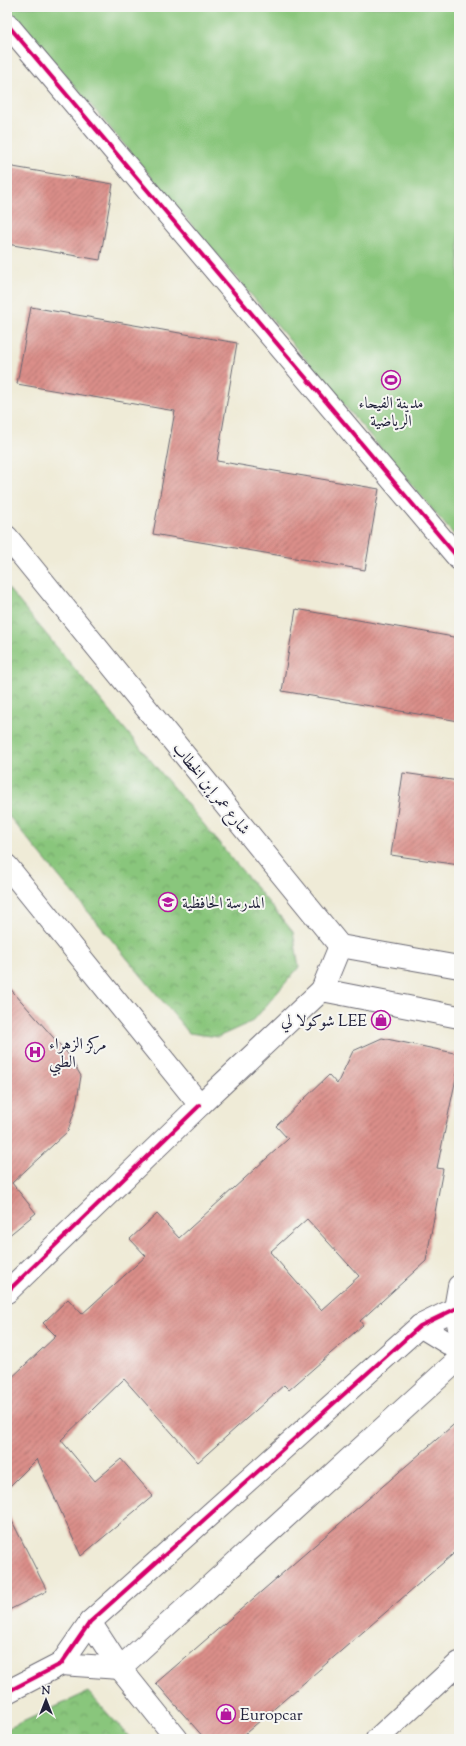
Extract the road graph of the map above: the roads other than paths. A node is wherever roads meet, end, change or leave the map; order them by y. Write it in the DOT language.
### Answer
graph roads {
  1 [pos="7,24"];
  2 [pos="7,537"];
  3 [pos="459,559"];
  4 [pos="7,866"];
  5 [pos="340,946"];
  6 [pos="459,967"];
  7 [pos="322,990"];
  8 [pos="459,1017"];
  9 [pos="200,1105"];
  10 [pos="459,1286"];
  11 [pos="7,1292"];
  12 [pos="457,1318"];
  13 [pos="420,1326"];
  14 [pos="459,1350"];
  15 [pos="459,1359"];
  16 [pos="90,1622"];
  17 [pos="459,1662"];
  18 [pos="61,1664"];
  19 [pos="120,1668"];
  20 [pos="7,1692"];
  21 [pos="177,1739"];
  22 [pos="377,1739"];
  1 -- 3 [label="street"];
  2 -- 5 [label="street, شارع عمر إبن الخطاب"];
  4 -- 9 [label="street"];
  5 -- 6 [label="street"];
  5 -- 7 [label="street"];
  7 -- 8 [label="street"];
  7 -- 9 [label="street"];
  9 -- 11 [label="street"];
  10 -- 12 [label="street"];
  12 -- 13 [label="street"];
  13 -- 14 [label="street"];
  13 -- 16 [label="street"];
  15 -- 19 [label="street"];
  16 -- 18 [label="street"];
  16 -- 19 [label="street"];
  17 -- 22 [label="street"];
  18 -- 19 [label="street"];
  18 -- 20 [label="street"];
  19 -- 21 [label="street"];
}
